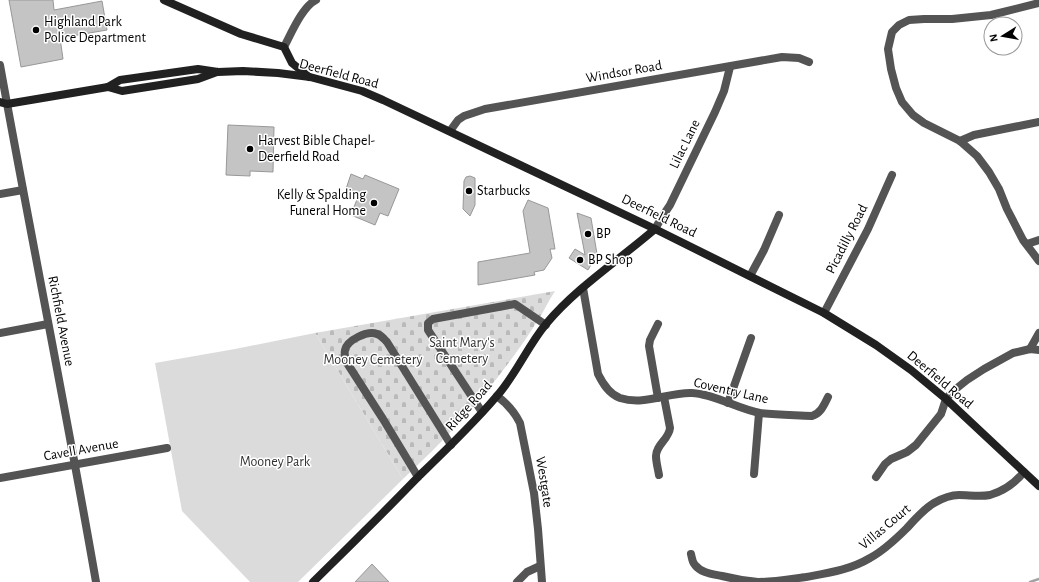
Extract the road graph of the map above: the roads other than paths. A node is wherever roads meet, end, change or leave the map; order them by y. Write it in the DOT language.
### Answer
graph roads {
  1 [pos="164,0"];
  2 [pos="316,0"];
  3 [pos="1039,3"];
  4 [pos="284,47"];
  5 [pos="809,62"];
  6 [pos="0,65"];
  7 [pos="730,67"];
  8 [pos="310,77"];
  9 [pos="4,103"];
  10 [pos="0,110"];
  11 [pos="1039,122"];
  12 [pos="450,131"];
  13 [pos="960,141"];
  14 [pos="892,175"];
  15 [pos="23,190"];
  16 [pos="0,194"];
  17 [pos="779,215"];
  18 [pos="655,229"];
  19 [pos="1039,240"];
  20 [pos="1027,244"];
  21 [pos="1039,261"];
  22 [pos="750,276"];
  23 [pos="583,288"];
  24 [pos="824,313"];
  25 [pos="48,324"];
  26 [pos="658,324"];
  27 [pos="546,325"];
  28 [pos="0,333"];
  29 [pos="1039,333"];
  30 [pos="751,338"];
  31 [pos="1035,349"];
  32 [pos="497,396"];
  33 [pos="661,397"];
  34 [pos="828,397"];
  35 [pos="946,399"];
  36 [pos="728,404"];
  37 [pos="482,412"];
  38 [pos="759,413"];
  39 [pos="451,445"];
  40 [pos="167,448"];
  41 [pos="76,464"];
  42 [pos="1024,472"];
  43 [pos="754,474"];
  44 [pos="659,475"];
  45 [pos="418,477"];
  46 [pos="876,477"];
  47 [pos="0,478"];
  48 [pos="1039,486"];
  49 [pos="691,554"];
  50 [pos="540,566"];
  51 [pos="96,582"];
  52 [pos="313,582"];
  53 [pos="517,582"];
  54 [pos="542,582"];
  1 -- 4 [label="main road"];
  2 -- 4 [label="street"];
  3 -- 13 [label="street"];
  4 -- 8 [label="main road"];
  5 -- 7 [label="street, Windsor Road"];
  6 -- 9 [label="street, Richfield Avenue"];
  7 -- 12 [label="street, Windsor Road"];
  7 -- 18 [label="street, Lilac Lane"];
  8 -- 9 [label="main road, Deerfield Road"];
  8 -- 12 [label="main road, Deerfield Road"];
  9 -- 10 [label="main road"];
  9 -- 15 [label="street, Richfield Avenue"];
  11 -- 13 [label="street"];
  12 -- 18 [label="main road, Deerfield Road"];
  13 -- 20 [label="street"];
  14 -- 24 [label="street, Picadilly Road"];
  15 -- 16 [label="street"];
  15 -- 25 [label="street, Richfield Avenue"];
  17 -- 22 [label="street"];
  18 -- 22 [label="main road, Deerfield Road"];
  18 -- 23 [label="main road, Ridge Road"];
  19 -- 20 [label="street"];
  20 -- 21 [label="street"];
  22 -- 24 [label="main road, Deerfield Road"];
  23 -- 27 [label="main road, Ridge Road"];
  23 -- 33 [label="street, Coventry Lane"];
  24 -- 35 [label="main road, Deerfield Road"];
  25 -- 28 [label="street"];
  25 -- 41 [label="street, Richfield Avenue"];
  26 -- 33 [label="street"];
  27 -- 32 [label="main road, Ridge Road"];
  27 -- 37 [label="street"];
  29 -- 31 [label="street"];
  30 -- 36 [label="street"];
  31 -- 35 [label="street"];
  32 -- 37 [label="main road, Ridge Road"];
  32 -- 50 [label="street, Westgate"];
  33 -- 36 [label="street, Coventry Lane"];
  33 -- 44 [label="street"];
  34 -- 38 [label="street, Coventry Lane"];
  35 -- 42 [label="main road, Deerfield Road"];
  35 -- 46 [label="street"];
  36 -- 38 [label="street, Coventry Lane"];
  37 -- 39 [label="main road, Ridge Road"];
  38 -- 43 [label="street"];
  39 -- 45 [label="main road, Ridge Road"];
  39 -- 45 [label="street"];
  40 -- 41 [label="street, Cavell Avenue"];
  41 -- 47 [label="street, Cavell Avenue"];
  41 -- 51 [label="street, Richfield Avenue"];
  42 -- 48 [label="main road, Deerfield Road"];
  42 -- 49 [label="street, Villas Court"];
  45 -- 52 [label="main road, Ridge Road"];
  50 -- 53 [label="street"];
  50 -- 54 [label="street, Westgate"];
}
